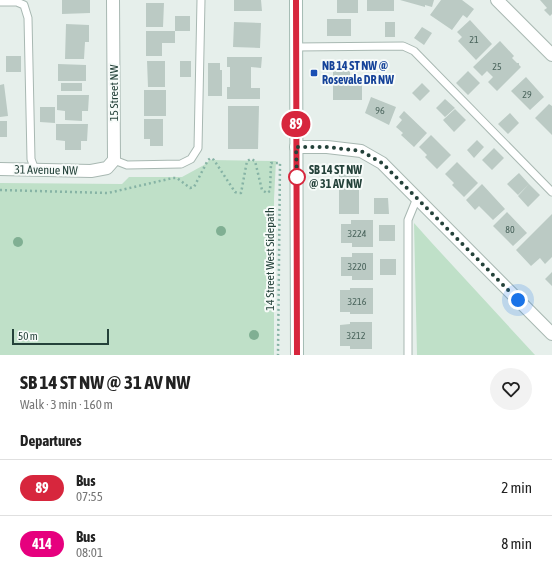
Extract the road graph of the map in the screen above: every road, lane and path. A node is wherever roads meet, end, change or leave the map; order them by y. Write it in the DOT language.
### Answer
graph roads {
  1 [pos="114,0"];
  2 [pos="201,0"];
  3 [pos="296,0"];
  4 [pos="497,0"];
  5 [pos="0,2"];
  6 [pos="296,47"];
  7 [pos="552,55"];
  8 [pos="296,147"];
  9 [pos="114,160"];
  10 [pos="0,169"];
  11 [pos="35,170"];
  12 [pos="0,190"];
  13 [pos="552,192"];
  14 [pos="417,198"];
  15 [pos="552,334"];
  16 [pos="278,355"];
  17 [pos="298,355"];
  18 [pos="408,355"];
  1 -- 9 [label="street, 15 Street NW"];
  2 -- 9 [label="lane"];
  3 -- 6 [label="street"];
  4 -- 7 [label="street"];
  5 -- 11 [label="lane"];
  6 -- 8 [label="street"];
  6 -- 13 [label="lane"];
  8 -- 14 [label="street"];
  8 -- 17 [label="street"];
  9 -- 11 [label="street, 31 Avenue NW"];
  10 -- 11 [label="street, 31 Avenue NW"];
  12 -- 16 [label="path, 14 Street West Sidepath"];
  14 -- 15 [label="street"];
  14 -- 18 [label="lane"];
}
